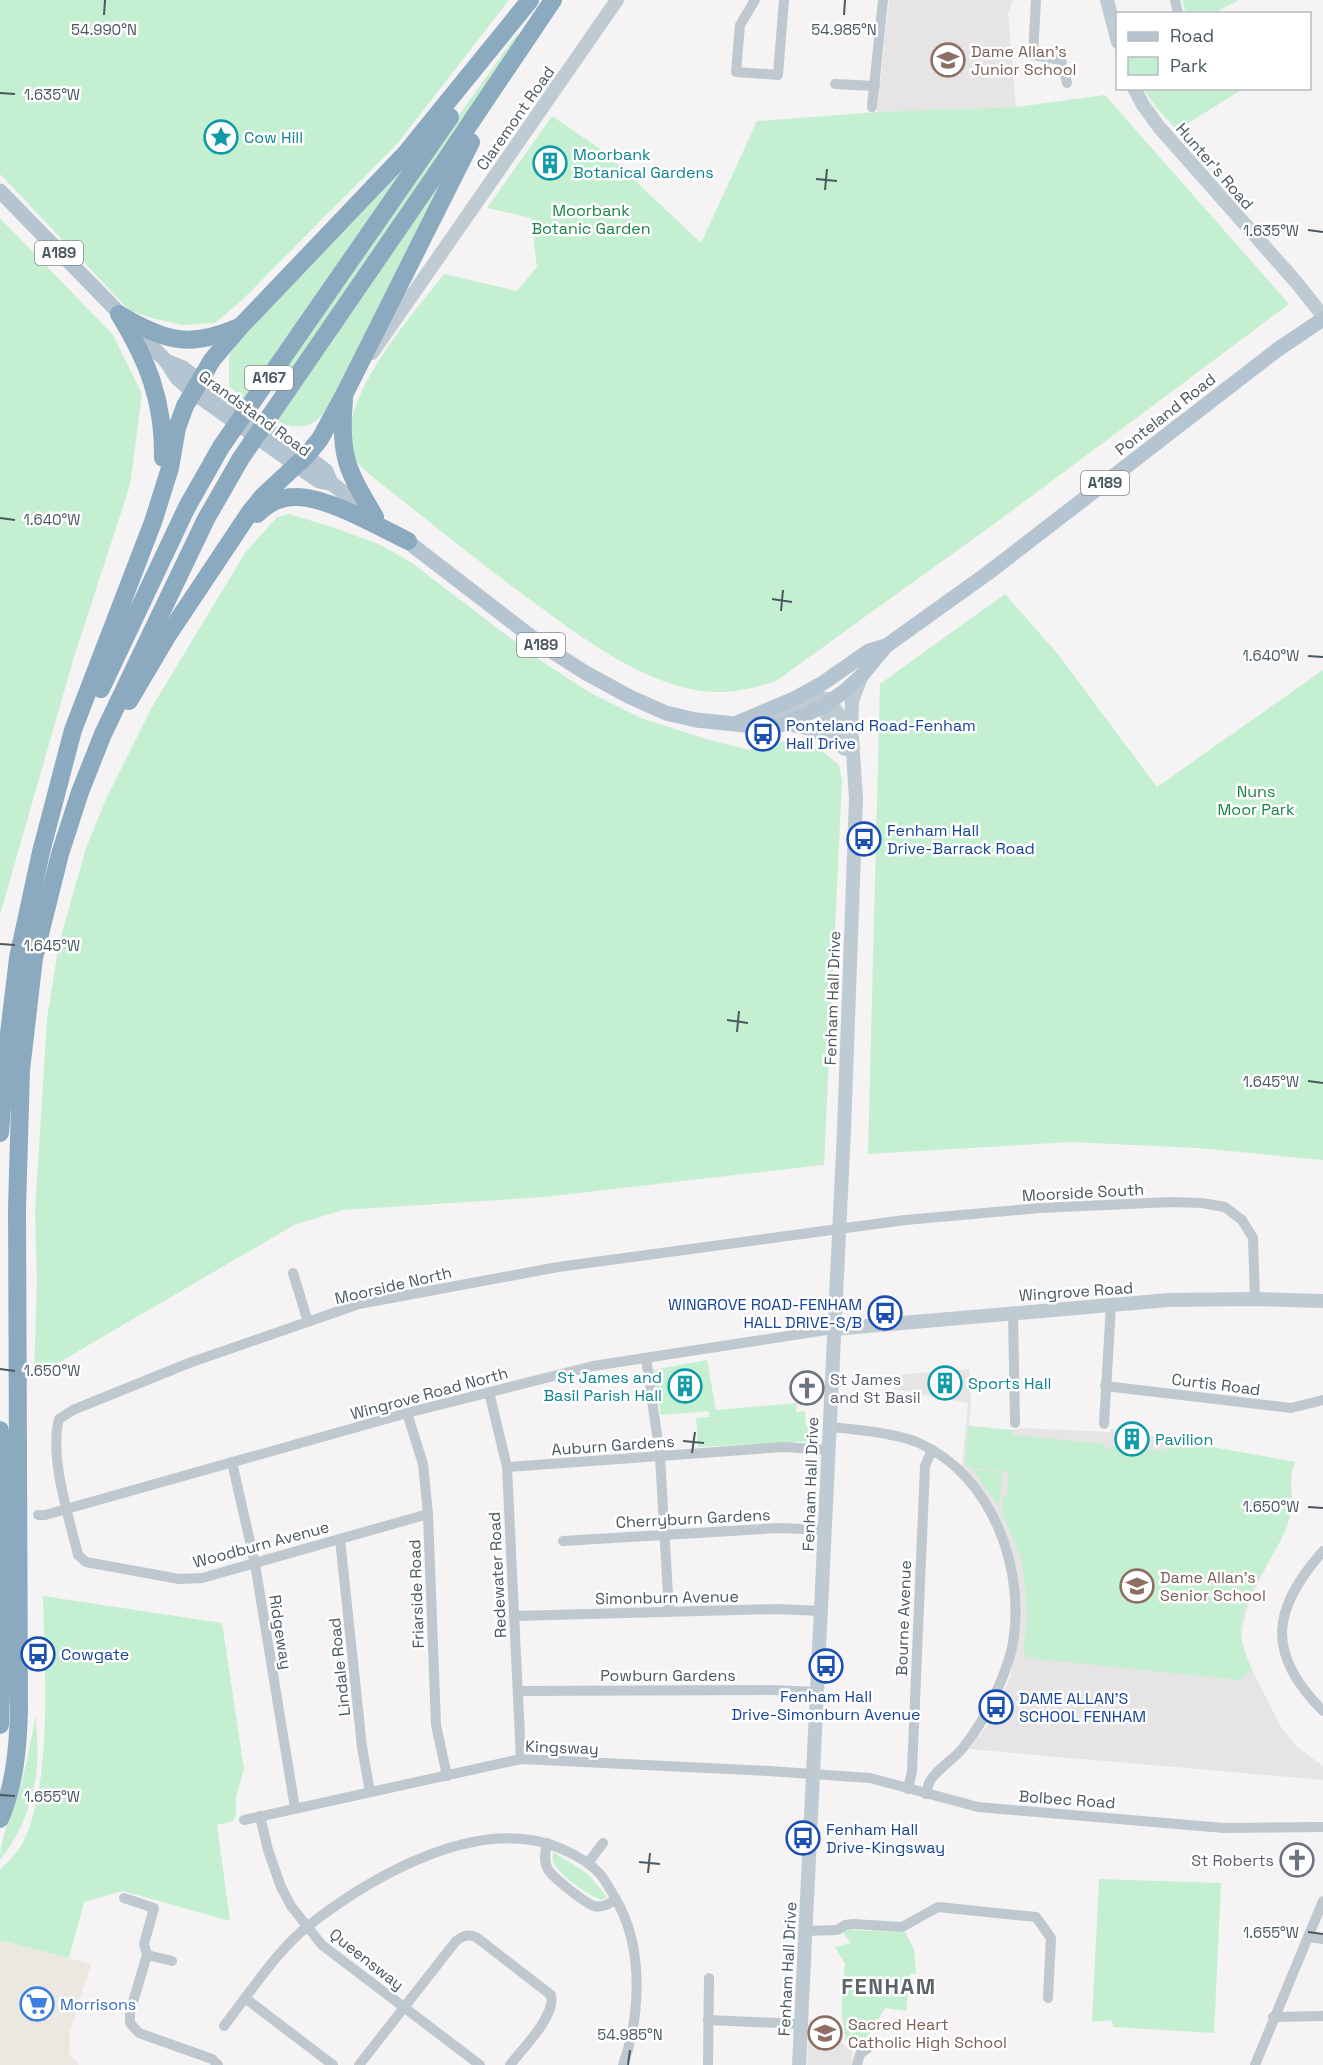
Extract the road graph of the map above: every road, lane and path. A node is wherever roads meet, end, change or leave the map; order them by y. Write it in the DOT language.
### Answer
graph roads {
  1 [pos="531,0"];
  2 [pos="553,0"];
  3 [pos="617,0"];
  4 [pos="755,0"];
  5 [pos="784,0"];
  6 [pos="883,0"];
  7 [pos="1036,0"];
  8 [pos="1107,0"];
  9 [pos="1116,34"];
  10 [pos="1068,83"];
  11 [pos="835,84"];
  12 [pos="874,86"];
  13 [pos="1135,90"];
  14 [pos="872,107"];
  15 [pos="0,191"];
  16 [pos="119,314"];
  17 [pos="1323,318"];
  18 [pos="241,326"];
  19 [pos="355,373"];
  20 [pos="196,387"];
  21 [pos="344,395"];
  22 [pos="302,461"];
  23 [pos="375,517"];
  24 [pos="153,522"];
  25 [pos="233,535"];
  26 [pos="408,541"];
  27 [pos="886,646"];
  28 [pos="862,675"];
  29 [pos="824,697"];
  30 [pos="740,722"];
  31 [pos="785,724"];
  32 [pos="852,737"];
  33 [pos="853,757"];
  34 [pos="59,787"];
  35 [pos="80,792"];
  36 [pos="0,1133"];
  37 [pos="839,1227"];
  38 [pos="293,1273"];
  39 [pos="1255,1299"];
  40 [pos="1323,1301"];
  41 [pos="1111,1305"];
  42 [pos="1013,1312"];
  43 [pos="308,1322"];
  44 [pos="833,1329"];
  45 [pos="646,1358"];
  46 [pos="1105,1386"];
  47 [pos="489,1392"];
  48 [pos="1323,1400"];
  49 [pos="407,1413"];
  50 [pos="1015,1423"];
  51 [pos="1104,1424"];
  52 [pos="829,1427"];
  53 [pos="0,1430"];
  54 [pos="828,1449"];
  55 [pos="932,1450"];
  56 [pos="660,1456"];
  57 [pos="232,1462"];
  58 [pos="507,1467"];
  59 [pos="67,1508"];
  60 [pos="428,1514"];
  61 [pos="39,1515"];
  62 [pos="825,1530"];
  63 [pos="665,1534"];
  64 [pos="340,1539"];
  65 [pos="562,1541"];
  66 [pos="1323,1551"];
  67 [pos="255,1564"];
  68 [pos="821,1611"];
  69 [pos="669,1612"];
  70 [pos="514,1616"];
  71 [pos="518,1691"];
  72 [pos="818,1692"];
  73 [pos="1323,1711"];
  74 [pos="0,1725"];
  75 [pos="521,1759"];
  76 [pos="813,1774"];
  77 [pos="447,1776"];
  78 [pos="908,1789"];
  79 [pos="370,1792"];
  80 [pos="926,1794"];
  81 [pos="295,1809"];
  82 [pos="260,1816"];
  83 [pos="0,1819"];
  84 [pos="244,1820"];
  85 [pos="1323,1827"];
  86 [pos="547,1843"];
  87 [pos="603,1843"];
  88 [pos="588,1863"];
  89 [pos="124,1898"];
  90 [pos="616,1899"];
  91 [pos="1323,1900"];
  92 [pos="308,1927"];
  93 [pos="805,1930"];
  94 [pos="1308,1937"];
  95 [pos="1323,1939"];
  96 [pos="147,1955"];
  97 [pos="172,1962"];
  98 [pos="709,1978"];
  99 [pos="245,1998"];
  100 [pos="1048,1998"];
  101 [pos="404,2007"];
  102 [pos="1323,2016"];
  103 [pos="1273,2017"];
  104 [pos="708,2020"];
  105 [pos="800,2024"];
  106 [pos="224,2026"];
  107 [pos="873,2044"];
  108 [pos="218,2065"];
  109 [pos="333,2065"];
  110 [pos="359,2065"];
  111 [pos="480,2065"];
  112 [pos="510,2065"];
  113 [pos="623,2065"];
  114 [pos="708,2065"];
  115 [pos="799,2065"];
  116 [pos="857,2065"];
  117 [pos="1255,2065"];
  1 -- 18 [label="highway"];
  1 -- 34 [label="highway, A167"];
  2 -- 19 [label="highway"];
  2 -- 35 [label="highway, A167"];
  3 -- 19 [label="street, Claremont Road"];
  4 -- 5 [label="street"];
  6 -- 12 [label="street"];
  7 -- 10 [label="street"];
  8 -- 9 [label="street"];
  11 -- 12 [label="street"];
  12 -- 14 [label="street"];
  13 -- 17 [label="street, Hunter's Road"];
  15 -- 16 [label="main road, Grandstand Road / A189"];
  16 -- 18 [label="highway"];
  16 -- 20 [label="main road, Grandstand Road / A189"];
  16 -- 24 [label="highway"];
  17 -- 27 [label="main road, Ponteland Road / A189"];
  18 -- 20 [label="highway"];
  19 -- 21 [label="highway"];
  20 -- 22 [label="main road, Grandstand Road / A189"];
  20 -- 24 [label="highway"];
  21 -- 22 [label="highway"];
  21 -- 23 [label="highway"];
  22 -- 23 [label="main road, Grandstand Road / A189"];
  22 -- 25 [label="highway"];
  23 -- 26 [label="main road, Grandstand Road / A189"];
  24 -- 34 [label="highway"];
  25 -- 26 [label="highway"];
  25 -- 35 [label="highway"];
  26 -- 30 [label="main road, Grandstand Road / A189"];
  27 -- 28 [label="main road, Ponteland Road / A189"];
  27 -- 29 [label="main road, Ponteland Road / A189"];
  28 -- 29 [label="main road, Ponteland Road / A189"];
  28 -- 32 [label="street"];
  29 -- 30 [label="main road, Ponteland Road / A189"];
  29 -- 31 [label="main road, Ponteland Road / A189"];
  29 -- 32 [label="street, Fenham Hall Drive"];
  29 -- 33 [label="street, Fenham Hall Drive"];
  30 -- 31 [label="main road, Ponteland Road / A189"];
  31 -- 33 [label="street"];
  32 -- 33 [label="street, Fenham Hall Drive"];
  33 -- 37 [label="street, Fenham Hall Drive"];
  34 -- 36 [label="highway, A167"];
  35 -- 83 [label="highway, A167"];
  37 -- 39 [label="street, Moorside South"];
  37 -- 43 [label="street, Moorside North"];
  37 -- 44 [label="street, Fenham Hall Drive"];
  38 -- 43 [label="street"];
  39 -- 40 [label="street, Wingrove Road"];
  39 -- 41 [label="street, Wingrove Road"];
  41 -- 42 [label="street, Wingrove Road"];
  41 -- 46 [label="street"];
  42 -- 44 [label="street, Wingrove Road"];
  42 -- 50 [label="street"];
  43 -- 59 [label="street, Moorside North"];
  44 -- 45 [label="street, Wingrove Road North"];
  44 -- 52 [label="street, Fenham Hall Drive"];
  45 -- 47 [label="street, Wingrove Road North"];
  45 -- 56 [label="street"];
  46 -- 48 [label="street, Curtis Road"];
  46 -- 51 [label="street"];
  47 -- 49 [label="street, Wingrove Road North"];
  47 -- 58 [label="street, Redewater Road"];
  49 -- 57 [label="street, Wingrove Road North"];
  49 -- 60 [label="street, Friarside Road"];
  52 -- 54 [label="street, Fenham Hall Drive"];
  52 -- 55 [label="street"];
  53 -- 74 [label="highway"];
  54 -- 56 [label="street, Auburn Gardens"];
  54 -- 62 [label="street, Fenham Hall Drive"];
  55 -- 78 [label="street, Bourne Avenue"];
  55 -- 80 [label="street"];
  56 -- 58 [label="street, Auburn Gardens"];
  56 -- 63 [label="street"];
  57 -- 59 [label="street, Wingrove Road North"];
  57 -- 67 [label="street, Ridgeway"];
  58 -- 70 [label="street, Redewater Road"];
  59 -- 61 [label="street, Wingrove Road North"];
  59 -- 67 [label="street, Woodburn Avenue"];
  60 -- 64 [label="street, Woodburn Avenue"];
  60 -- 77 [label="street, Friarside Road"];
  62 -- 63 [label="street, Cherryburn Gardens"];
  62 -- 68 [label="street, Fenham Hall Drive"];
  63 -- 65 [label="street, Cherryburn Gardens"];
  63 -- 69 [label="street"];
  64 -- 67 [label="street, Woodburn Avenue"];
  64 -- 79 [label="street, Lindale Road"];
  66 -- 73 [label="street"];
  67 -- 81 [label="street, Ridgeway"];
  68 -- 69 [label="street, Simonburn Avenue"];
  68 -- 72 [label="street, Fenham Hall Drive"];
  69 -- 70 [label="street, Simonburn Avenue"];
  70 -- 71 [label="street, Redewater Road"];
  71 -- 72 [label="street, Powburn Gardens"];
  71 -- 75 [label="street, Redewater Road"];
  72 -- 76 [label="street, Fenham Hall Drive"];
  75 -- 76 [label="street, Kingsway"];
  75 -- 77 [label="street, Kingsway"];
  76 -- 78 [label="street, Bolbec Road"];
  76 -- 93 [label="street, Fenham Hall Drive"];
  77 -- 79 [label="street, Kingsway"];
  78 -- 80 [label="street, Bolbec Road"];
  79 -- 81 [label="street, Kingsway"];
  80 -- 85 [label="street, Bolbec Road"];
  81 -- 82 [label="street, Kingsway"];
  82 -- 84 [label="street, Kingsway"];
  82 -- 92 [label="street, Queensway"];
  86 -- 88 [label="street"];
  86 -- 90 [label="street"];
  86 -- 92 [label="street"];
  87 -- 88 [label="street"];
  88 -- 90 [label="street"];
  89 -- 96 [label="street"];
  90 -- 113 [label="street"];
  91 -- 94 [label="street"];
  92 -- 99 [label="street"];
  92 -- 101 [label="street, Queensway"];
  93 -- 100 [label="street"];
  93 -- 105 [label="street, Fenham Hall Drive"];
  94 -- 95 [label="street"];
  94 -- 103 [label="street"];
  96 -- 97 [label="street"];
  96 -- 108 [label="street"];
  98 -- 104 [label="street"];
  99 -- 106 [label="street"];
  99 -- 109 [label="street"];
  101 -- 110 [label="street"];
  101 -- 111 [label="street, Queensway"];
  101 -- 112 [label="street"];
  102 -- 103 [label="street"];
  103 -- 117 [label="street"];
  104 -- 105 [label="street"];
  104 -- 114 [label="street"];
  105 -- 115 [label="street, Fenham Hall Drive"];
  107 -- 116 [label="street"];
}
